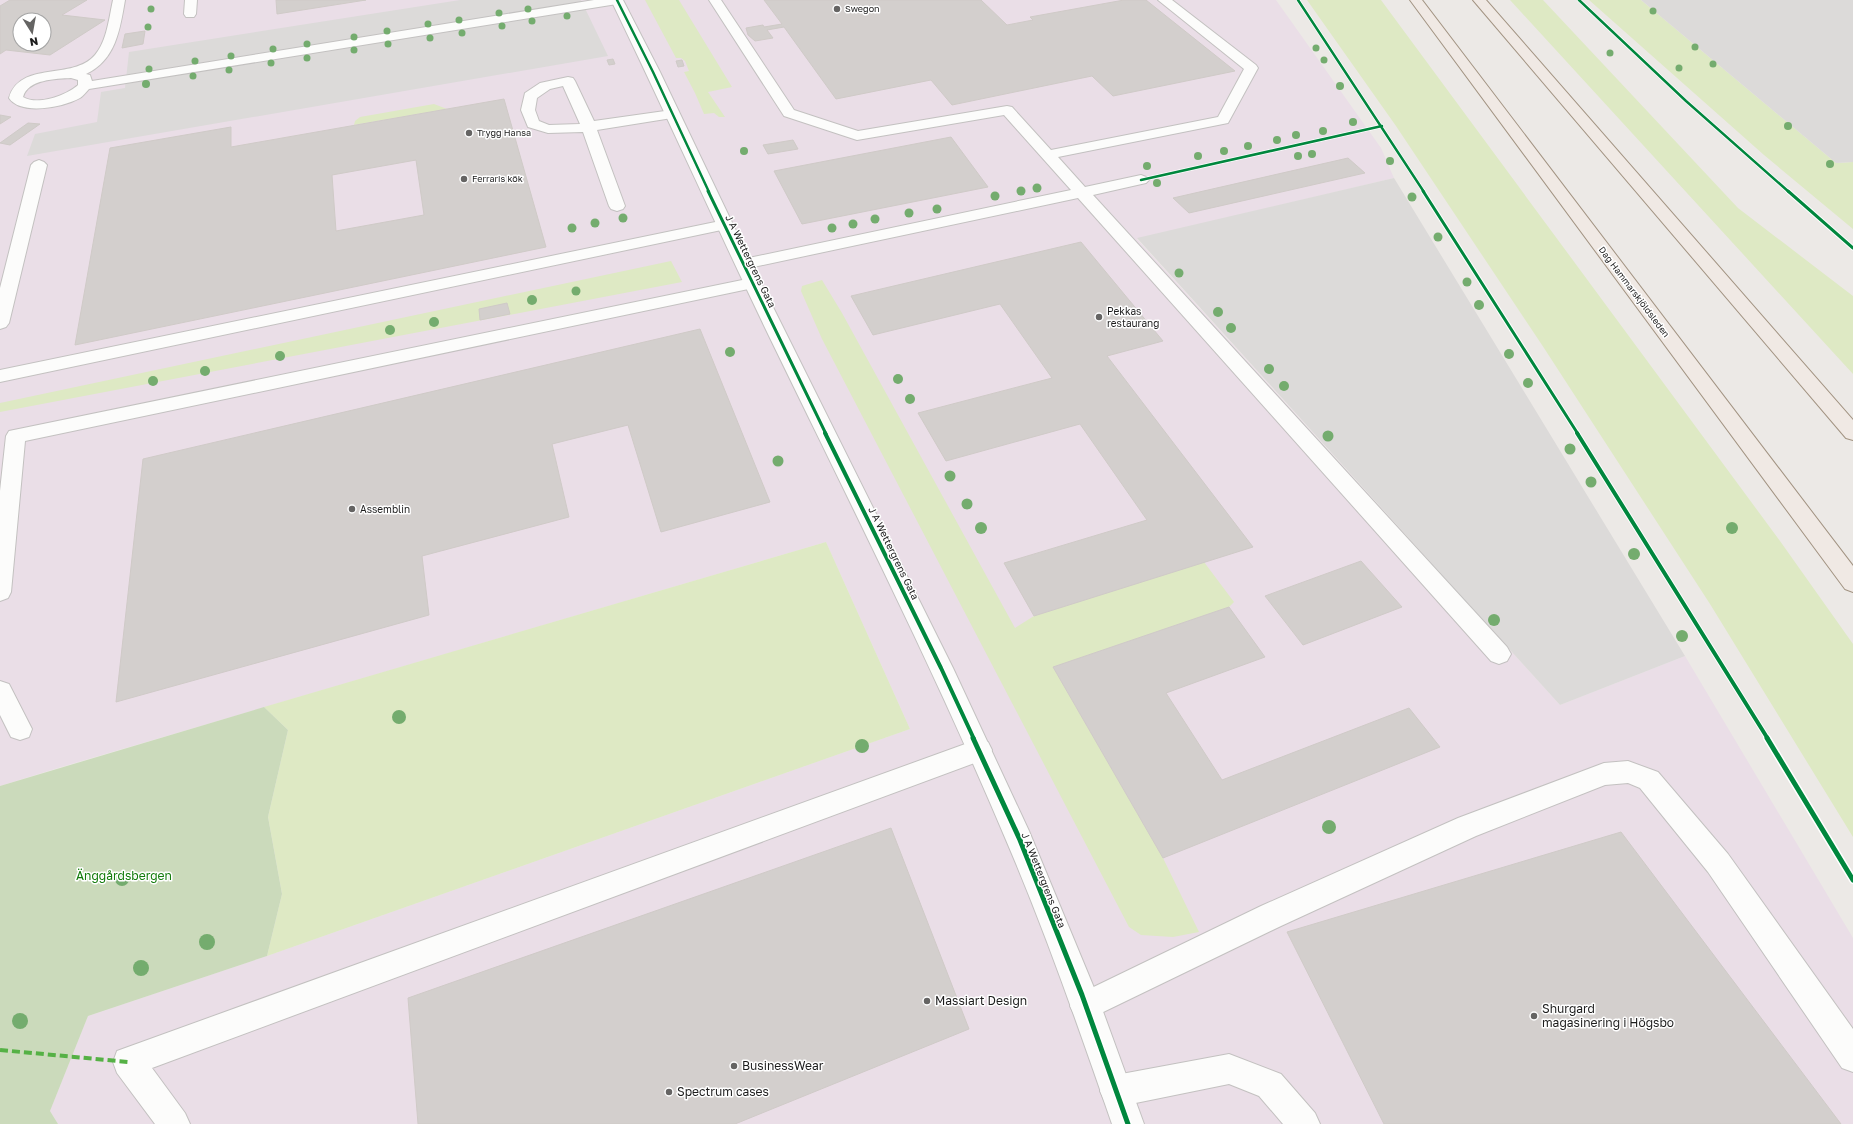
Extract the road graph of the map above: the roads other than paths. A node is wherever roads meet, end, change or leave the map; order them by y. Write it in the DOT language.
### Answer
graph roads {
  1 [pos="119,0"];
  2 [pos="191,0"];
  3 [pos="617,0"];
  4 [pos="715,0"];
  5 [pos="1164,0"];
  6 [pos="1416,0"];
  7 [pos="1479,0"];
  8 [pos="190,14"];
  9 [pos="73,74"];
  10 [pos="85,86"];
  11 [pos="672,114"];
  12 [pos="1047,154"];
  13 [pos="39,165"];
  14 [pos="1141,180"];
  15 [pos="1081,194"];
  16 [pos="617,206"];
  17 [pos="725,225"];
  18 [pos="748,273"];
  19 [pos="0,323"];
  20 [pos="0,376"];
  21 [pos="1853,433"];
  22 [pos="1851,581"];
  23 [pos="0,592"];
  24 [pos="1499,654"];
  25 [pos="0,691"];
  26 [pos="20,729"];
  27 [pos="979,750"];
  28 [pos="1085,1006"];
  29 [pos="1853,1057"];
  30 [pos="1116,1091"];
  31 [pos="174,1124"];
  32 [pos="1128,1124"];
  33 [pos="1304,1124"];
  1 -- 9 [label="street"];
  2 -- 8 [label="street"];
  3 -- 10 [label="street"];
  3 -- 11 [label="street, J A Wettergrens Gata"];
  4 -- 12 [label="street"];
  5 -- 12 [label="street"];
  6 -- 22 [label="main road, Dag Hammarskjöldsleden"];
  7 -- 21 [label="main road"];
  9 -- 10 [label="street"];
  9 -- 10 [label="street"];
  11 -- 16 [label="street"];
  11 -- 17 [label="street, J A Wettergrens Gata"];
  12 -- 15 [label="street"];
  13 -- 19 [label="street"];
  14 -- 15 [label="street"];
  15 -- 18 [label="street"];
  15 -- 24 [label="street"];
  17 -- 18 [label="street, J A Wettergrens Gata"];
  17 -- 20 [label="street"];
  18 -- 23 [label="street"];
  18 -- 27 [label="street, J A Wettergrens Gata"];
  25 -- 26 [label="street"];
  27 -- 28 [label="street, J A Wettergrens Gata"];
  27 -- 31 [label="street"];
  28 -- 29 [label="street"];
  28 -- 30 [label="street, J A Wettergrens Gata"];
  30 -- 32 [label="street, J A Wettergrens Gata"];
  30 -- 33 [label="street"];
}
